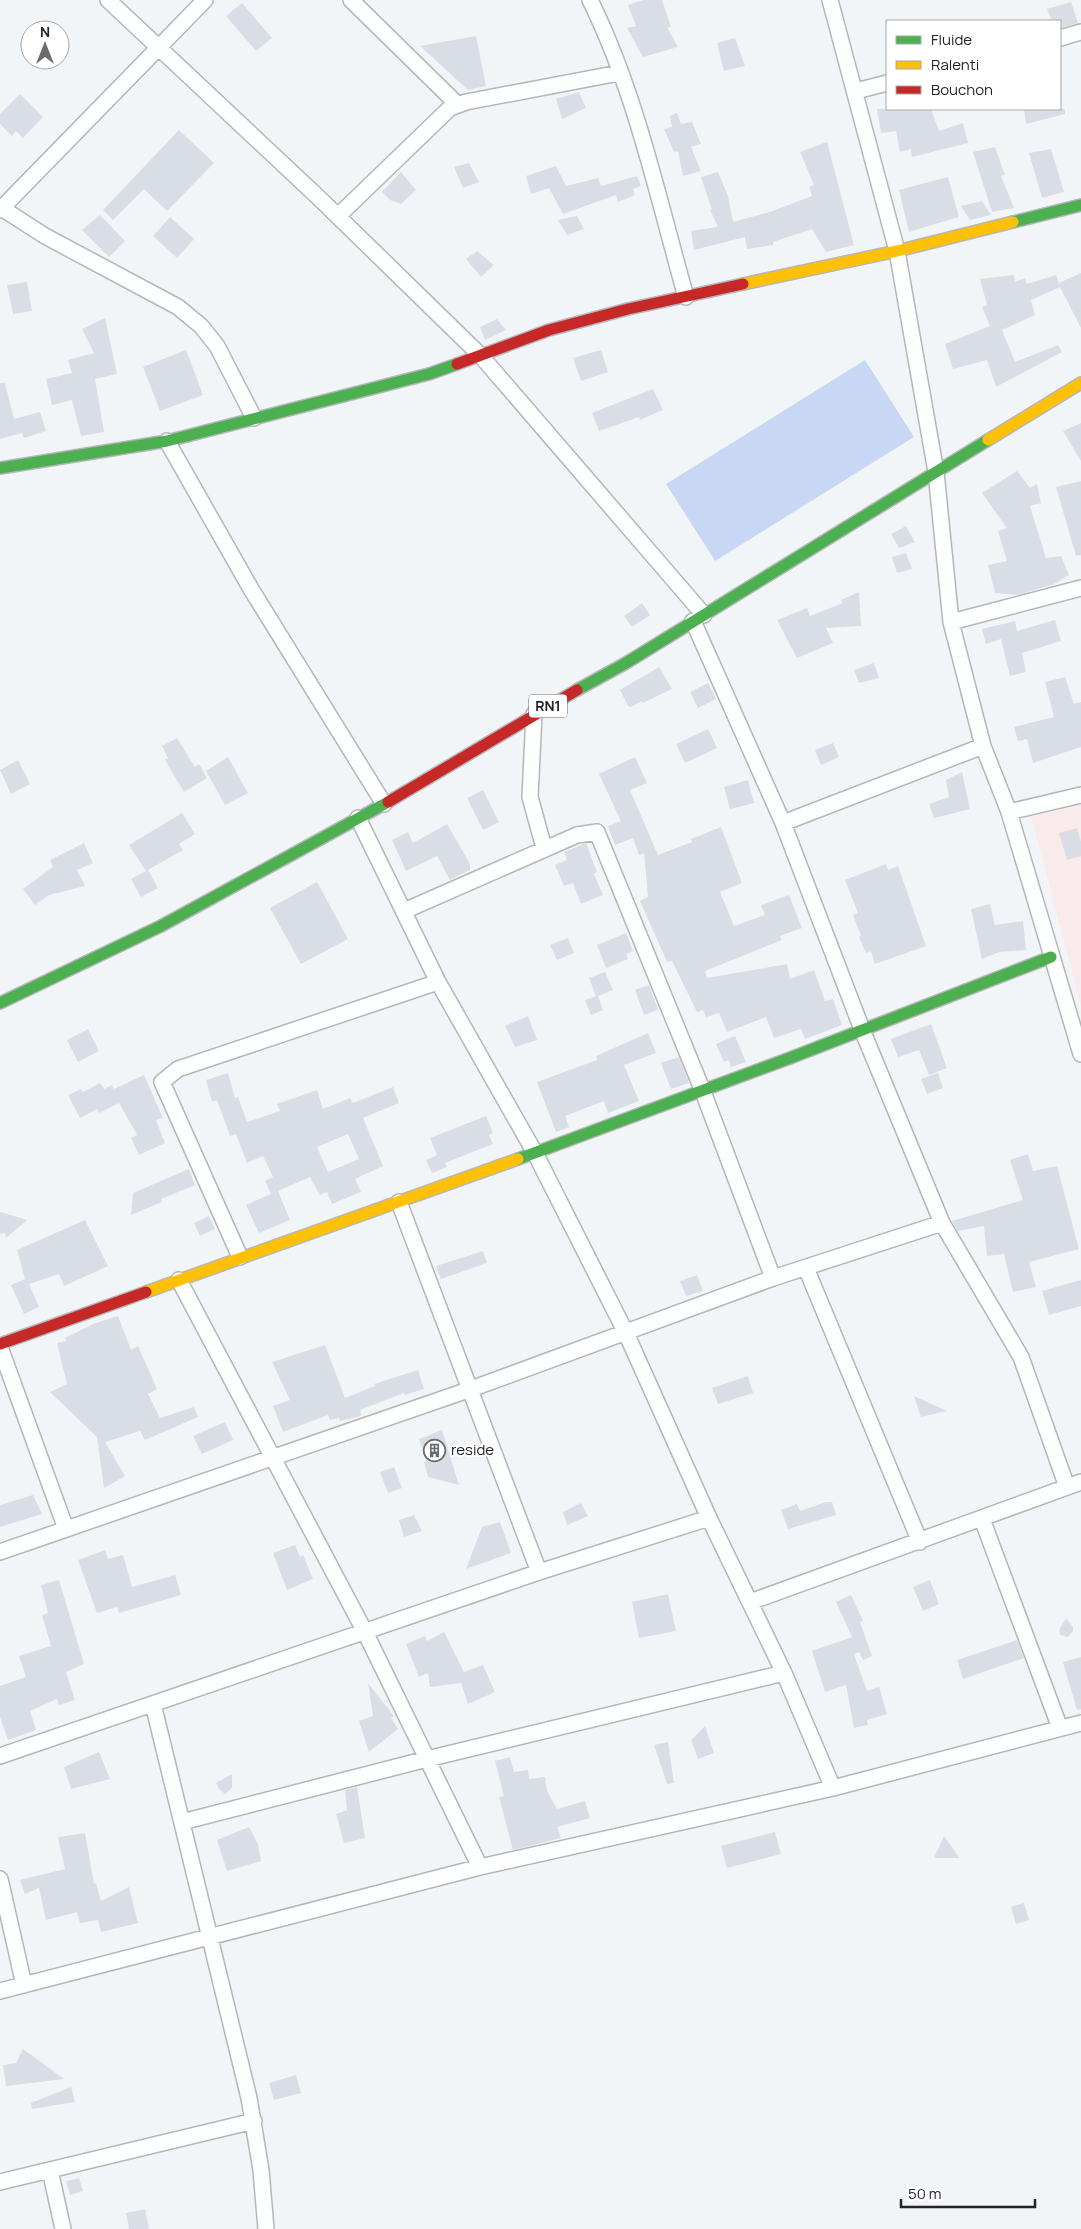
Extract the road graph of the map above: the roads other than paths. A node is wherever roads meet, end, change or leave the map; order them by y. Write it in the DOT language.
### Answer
graph roads {
  1 [pos="108,0"];
  2 [pos="205,0"];
  3 [pos="352,0"];
  4 [pos="590,0"];
  5 [pos="830,0"];
  6 [pos="1081,32"];
  7 [pos="1061,38"];
  8 [pos="159,48"];
  9 [pos="619,74"];
  10 [pos="886,83"];
  11 [pos="856,92"];
  12 [pos="458,104"];
  13 [pos="1081,205"];
  14 [pos="1,208"];
  15 [pos="338,216"];
  16 [pos="897,251"];
  17 [pos="686,297"];
  18 [pos="481,356"];
  19 [pos="1081,383"];
  20 [pos="254,418"];
  21 [pos="168,441"];
  22 [pos="0,468"];
  23 [pos="936,472"];
  24 [pos="1081,588"];
  25 [pos="698,618"];
  26 [pos="951,622"];
  27 [pos="534,714"];
  28 [pos="983,746"];
  29 [pos="1081,794"];
  30 [pos="384,804"];
  31 [pos="1009,812"];
  32 [pos="358,818"];
  33 [pos="783,822"];
  34 [pos="544,848"];
  35 [pos="404,911"];
  36 [pos="1051,957"];
  37 [pos="438,982"];
  38 [pos="0,1003"];
  39 [pos="863,1032"];
  40 [pos="1081,1054"];
  41 [pos="702,1089"];
  42 [pos="535,1153"];
  43 [pos="400,1202"];
  44 [pos="942,1223"];
  45 [pos="240,1257"];
  46 [pos="806,1268"];
  47 [pos="773,1278"];
  48 [pos="179,1280"];
  49 [pos="626,1333"];
  50 [pos="0,1346"];
  51 [pos="471,1389"];
  52 [pos="273,1459"];
  53 [pos="1074,1484"];
  54 [pos="709,1518"];
  55 [pos="982,1519"];
  56 [pos="66,1529"];
  57 [pos="920,1542"];
  58 [pos="0,1552"];
  59 [pos="539,1572"];
  60 [pos="750,1602"];
  61 [pos="365,1632"];
  62 [pos="784,1673"];
  63 [pos="153,1704"];
  64 [pos="1081,1723"];
  65 [pos="1060,1728"];
  66 [pos="0,1756"];
  67 [pos="427,1759"];
  68 [pos="833,1788"];
  69 [pos="182,1822"];
  70 [pos="480,1868"];
  71 [pos="0,1878"];
  72 [pos="210,1937"];
  73 [pos="24,1985"];
  74 [pos="0,1991"];
  75 [pos="254,2121"];
  76 [pos="50,2170"];
  77 [pos="0,2182"];
  78 [pos="63,2229"];
  79 [pos="266,2229"];
  1 -- 8 [label="street"];
  2 -- 8 [label="street"];
  3 -- 12 [label="street"];
  4 -- 9 [label="street"];
  5 -- 11 [label="street"];
  6 -- 7 [label="street"];
  8 -- 14 [label="street"];
  8 -- 15 [label="street"];
  9 -- 12 [label="street"];
  9 -- 17 [label="street"];
  10 -- 11 [label="street"];
  11 -- 16 [label="street"];
  12 -- 15 [label="street"];
  13 -- 16 [label="main road"];
  14 -- 20 [label="street"];
  15 -- 18 [label="street"];
  16 -- 17 [label="main road"];
  16 -- 23 [label="street"];
  17 -- 18 [label="main road"];
  18 -- 20 [label="main road"];
  18 -- 25 [label="street"];
  19 -- 23 [label="main road, RN1"];
  20 -- 21 [label="main road"];
  21 -- 22 [label="main road"];
  21 -- 30 [label="street"];
  23 -- 25 [label="main road, RN1"];
  23 -- 26 [label="street"];
  24 -- 26 [label="street"];
  25 -- 27 [label="main road, RN1"];
  25 -- 33 [label="street"];
  26 -- 28 [label="street"];
  27 -- 30 [label="main road, RN1"];
  27 -- 34 [label="street"];
  28 -- 31 [label="street"];
  28 -- 33 [label="street"];
  29 -- 31 [label="street"];
  30 -- 32 [label="main road, RN1"];
  31 -- 36 [label="street"];
  32 -- 35 [label="street"];
  32 -- 38 [label="main road, RN1"];
  33 -- 39 [label="street"];
  34 -- 35 [label="street"];
  34 -- 41 [label="street"];
  35 -- 37 [label="street"];
  36 -- 39 [label="main road"];
  36 -- 40 [label="street"];
  37 -- 42 [label="street"];
  37 -- 45 [label="street"];
  39 -- 41 [label="main road"];
  39 -- 44 [label="street"];
  41 -- 42 [label="main road"];
  41 -- 47 [label="street"];
  42 -- 43 [label="main road"];
  42 -- 49 [label="street"];
  43 -- 45 [label="main road"];
  43 -- 51 [label="street"];
  44 -- 46 [label="street"];
  44 -- 53 [label="street"];
  45 -- 48 [label="main road"];
  46 -- 47 [label="street"];
  46 -- 57 [label="street"];
  47 -- 49 [label="street"];
  48 -- 50 [label="main road"];
  48 -- 52 [label="street"];
  49 -- 51 [label="street"];
  49 -- 54 [label="street"];
  50 -- 56 [label="street"];
  51 -- 52 [label="street"];
  51 -- 59 [label="street"];
  52 -- 56 [label="street"];
  52 -- 61 [label="street"];
  53 -- 55 [label="street"];
  54 -- 59 [label="street"];
  54 -- 60 [label="street"];
  55 -- 57 [label="street"];
  55 -- 65 [label="street"];
  56 -- 58 [label="street"];
  57 -- 60 [label="street"];
  59 -- 61 [label="street"];
  60 -- 62 [label="street"];
  61 -- 63 [label="street"];
  61 -- 67 [label="street"];
  62 -- 67 [label="street"];
  62 -- 68 [label="street"];
  63 -- 66 [label="street"];
  63 -- 69 [label="street"];
  64 -- 65 [label="street"];
  65 -- 68 [label="street"];
  67 -- 69 [label="street"];
  67 -- 70 [label="street"];
  68 -- 70 [label="street"];
  69 -- 72 [label="street"];
  70 -- 72 [label="street"];
  71 -- 73 [label="street"];
  72 -- 73 [label="street"];
  72 -- 75 [label="street"];
  73 -- 74 [label="street"];
  75 -- 76 [label="street"];
  75 -- 79 [label="street"];
  76 -- 77 [label="street"];
  76 -- 78 [label="street"];
}
